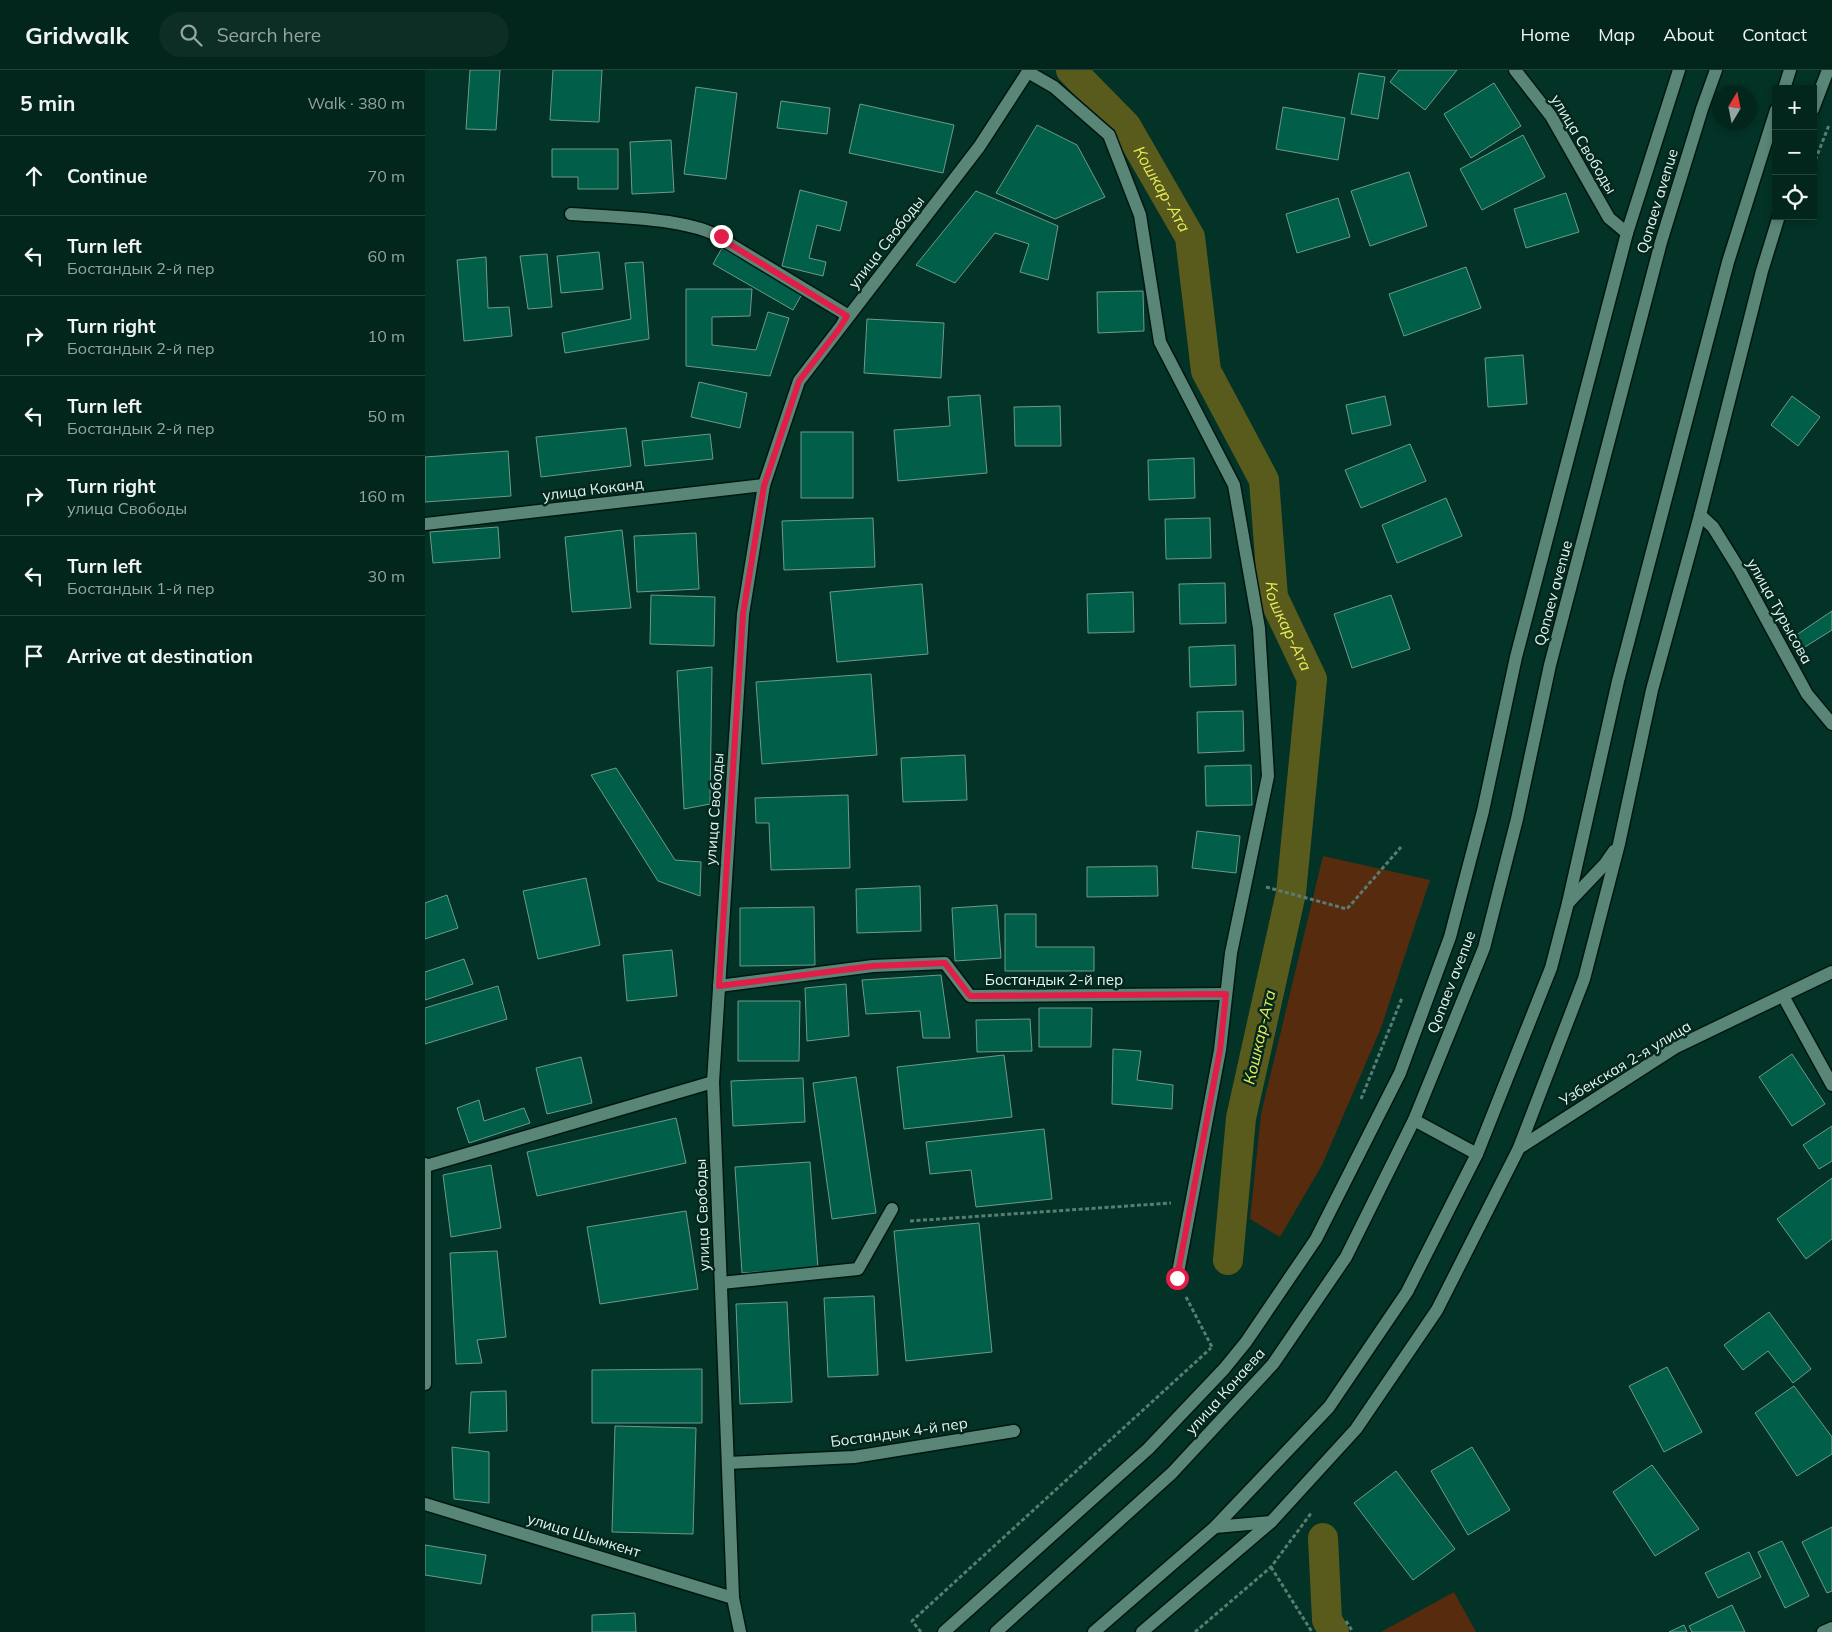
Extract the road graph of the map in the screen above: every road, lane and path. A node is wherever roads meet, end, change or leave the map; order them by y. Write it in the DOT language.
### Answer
graph roads {
  1 [pos="1515,70"];
  2 [pos="1679,70"];
  3 [pos="1716,70"];
  4 [pos="1791,70"];
  5 [pos="1828,70"];
  6 [pos="1028,71"];
  7 [pos="1785,85"];
  8 [pos="1817,99"];
  9 [pos="1832,116"];
  10 [pos="1772,123"];
  11 [pos="1817,155"];
  12 [pos="571,214"];
  13 [pos="1778,220"];
  14 [pos="1627,233"];
  15 [pos="839,329"];
  16 [pos="764,486"];
  17 [pos="1700,515"];
  18 [pos="425,524"];
  19 [pos="1832,724"];
  20 [pos="1619,844"];
  21 [pos="1401,846"];
  22 [pos="1274,889"];
  23 [pos="1568,903"];
  24 [pos="1832,972"];
  25 [pos="719,986"];
  26 [pos="1406,990"];
  27 [pos="1226,994"];
  28 [pos="1783,996"];
  29 [pos="713,1082"];
  30 [pos="1832,1085"];
  31 [pos="1357,1108"];
  32 [pos="1414,1120"];
  33 [pos="1519,1148"];
  34 [pos="1477,1154"];
  35 [pos="425,1165"];
  36 [pos="1191,1202"];
  37 [pos="892,1209"];
  38 [pos="884,1223"];
  39 [pos="1177,1278"];
  40 [pos="721,1283"];
  41 [pos="1218,1339"];
  42 [pos="1212,1347"];
  43 [pos="425,1384"];
  44 [pos="1014,1431"];
  45 [pos="728,1463"];
  46 [pos="425,1504"];
  47 [pos="1271,1522"];
  48 [pos="1215,1527"];
  49 [pos="1271,1567"];
  50 [pos="733,1598"];
  51 [pos="1346,1621"];
  52 [pos="1832,1628"];
  53 [pos="740,1632"];
  54 [pos="921,1632"];
  55 [pos="944,1632"];
  56 [pos="996,1632"];
  57 [pos="1094,1632"];
  58 [pos="1142,1632"];
  59 [pos="1312,1632"];
  60 [pos="1353,1632"];
  61 [pos="1823,1632"];
  1 -- 14 [label="main road, улица Свободы"];
  2 -- 14 [label="main road"];
  3 -- 32 [label="main road, Qonaev avenue"];
  4 -- 7 [label="main road"];
  5 -- 8 [label="main road"];
  6 -- 15 [label="main road, улица Свободы"];
  6 -- 27 [label="main road"];
  9 -- 11 [label="path"];
  10 -- 23 [label="main road"];
  12 -- 15 [label="main road"];
  13 -- 17 [label="main road"];
  14 -- 55 [label="main road"];
  15 -- 16 [label="main road, улица Свободы"];
  16 -- 18 [label="main road, улица Коканд"];
  16 -- 25 [label="main road, улица Свободы"];
  17 -- 19 [label="main road, улица Турысова"];
  17 -- 20 [label="main road"];
  20 -- 23 [label="main road"];
  20 -- 33 [label="main road"];
  21 -- 22 [label="path"];
  23 -- 34 [label="main road"];
  24 -- 28 [label="main road, Узбекская 2-я улица"];
  25 -- 27 [label="main road, Бостандык 2-й пер"];
  25 -- 29 [label="main road, улица Свободы"];
  26 -- 31 [label="path"];
  27 -- 36 [label="main road"];
  28 -- 30 [label="main road"];
  28 -- 33 [label="main road, Узбекская 2-я улица"];
  29 -- 35 [label="main road"];
  29 -- 40 [label="main road, улица Свободы"];
  32 -- 34 [label="main road"];
  32 -- 56 [label="main road, улица Конаева"];
  33 -- 47 [label="main road"];
  34 -- 48 [label="main road"];
  35 -- 43 [label="main road"];
  36 -- 38 [label="path"];
  36 -- 39 [label="main road"];
  37 -- 38 [label="main road"];
  38 -- 40 [label="main road"];
  39 -- 42 [label="path"];
  40 -- 45 [label="main road, улица Свободы"];
  41 -- 42 [label="path"];
  42 -- 54 [label="path"];
  44 -- 45 [label="main road, Бостандык 4-й пер"];
  45 -- 50 [label="main road, улица Свободы"];
  46 -- 50 [label="main road, улица Шымкент"];
  47 -- 48 [label="main road"];
  47 -- 58 [label="main road"];
  48 -- 57 [label="main road"];
  49 -- 59 [label="path"];
  50 -- 53 [label="main road, улица Свободы"];
  51 -- 60 [label="path"];
  52 -- 61 [label="main road"];
}
